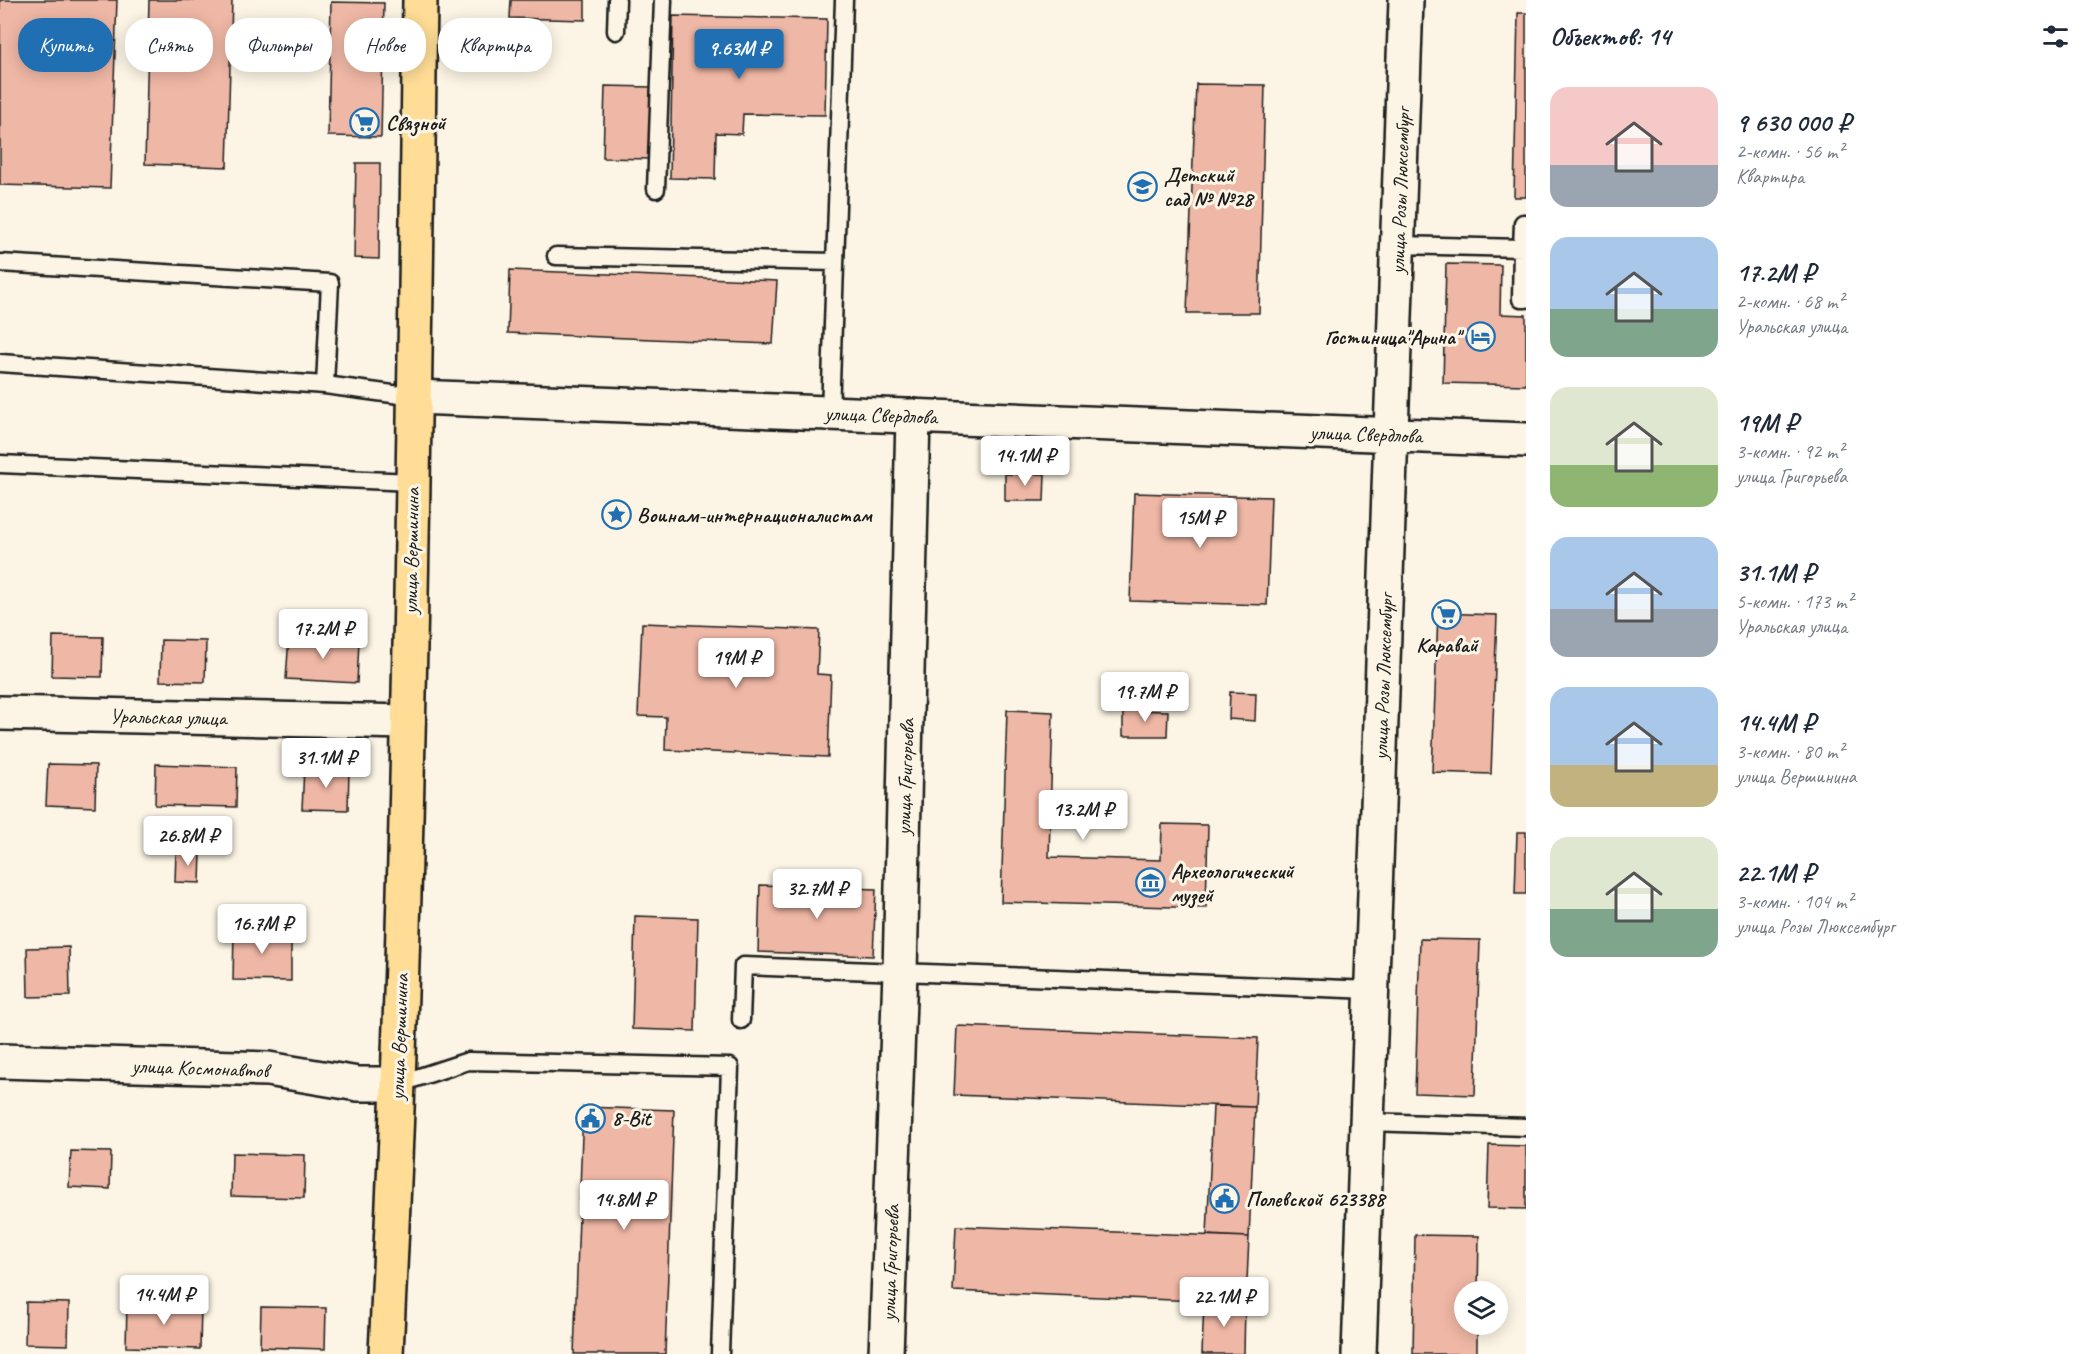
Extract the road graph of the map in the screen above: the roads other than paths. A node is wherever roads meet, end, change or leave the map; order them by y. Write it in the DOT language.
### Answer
graph roads {
  1 [pos="420,0"];
  2 [pos="617,0"];
  3 [pos="663,0"];
  4 [pos="844,0"];
  5 [pos="1406,0"];
  6 [pos="616,31"];
  7 [pos="656,189"];
  8 [pos="1526,223"];
  9 [pos="1398,244"];
  10 [pos="1522,248"];
  11 [pos="556,256"];
  12 [pos="835,262"];
  13 [pos="0,263"];
  14 [pos="1526,299"];
  15 [pos="0,363"];
  16 [pos="325,385"];
  17 [pos="415,397"];
  18 [pos="830,413"];
  19 [pos="913,416"];
  20 [pos="1391,435"];
  21 [pos="1526,440"];
  22 [pos="0,464"];
  23 [pos="412,482"];
  24 [pos="0,713"];
  25 [pos="408,722"];
  26 [pos="900,972"];
  27 [pos="1372,990"];
  28 [pos="741,1020"];
  29 [pos="0,1061"];
  30 [pos="398,1084"];
  31 [pos="1367,1122"];
  32 [pos="1526,1127"];
  33 [pos="386,1354"];
  34 [pos="720,1354"];
  35 [pos="886,1354"];
  36 [pos="1359,1354"];
  1 -- 17 [label="main road, улица Вершинина"];
  2 -- 6 [label="lane"];
  3 -- 7 [label="lane"];
  4 -- 12 [label="lane"];
  5 -- 9 [label="street, улица Розы Люксембург"];
  8 -- 10 [label="lane"];
  9 -- 10 [label="lane"];
  9 -- 20 [label="street, улица Розы Люксембург"];
  10 -- 14 [label="lane"];
  11 -- 12 [label="lane"];
  12 -- 18 [label="lane"];
  13 -- 16 [label="lane"];
  15 -- 16 [label="lane"];
  16 -- 17 [label="lane"];
  17 -- 18 [label="street, улица Свердлова"];
  17 -- 23 [label="main road, улица Вершинина"];
  18 -- 19 [label="street, улица Свердлова"];
  19 -- 20 [label="street, улица Свердлова"];
  19 -- 26 [label="street, улица Григорьева"];
  20 -- 21 [label="street, улица Свердлова"];
  20 -- 27 [label="street, улица Розы Люксембург"];
  22 -- 23 [label="lane"];
  23 -- 25 [label="main road, улица Вершинина"];
  24 -- 25 [label="street, Уральская улица"];
  25 -- 30 [label="main road, улица Вершинина"];
  26 -- 27 [label="lane"];
  26 -- 28 [label="lane"];
  26 -- 35 [label="street, улица Григорьева"];
  27 -- 31 [label="street, улица Розы Люксембург"];
  29 -- 30 [label="street, улица Космонавтов"];
  30 -- 33 [label="main road, улица Вершинина"];
  30 -- 34 [label="lane"];
  31 -- 32 [label="lane"];
  31 -- 36 [label="street, улица Розы Люксембург"];
}
